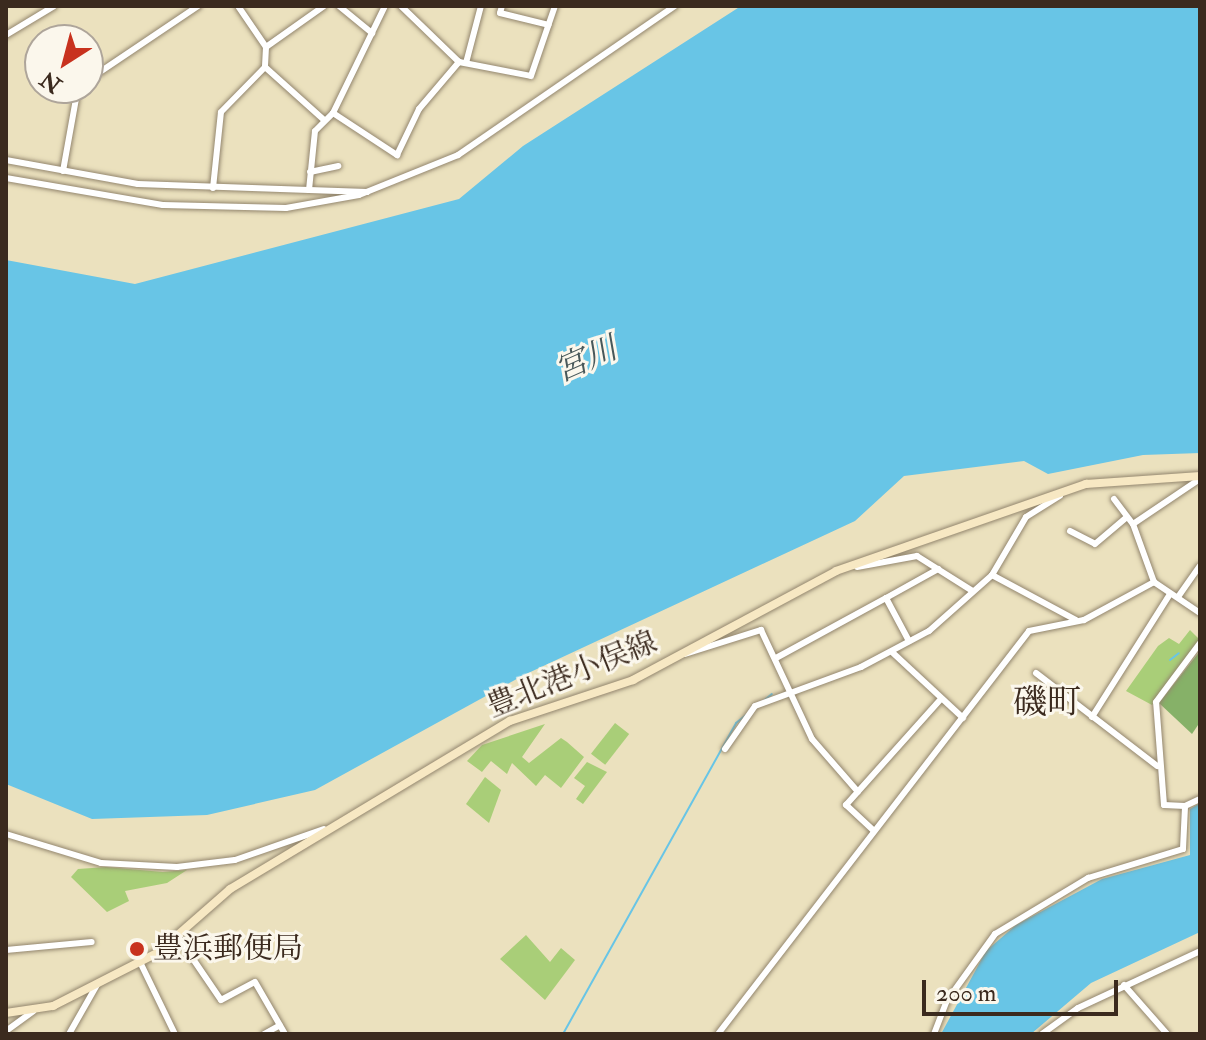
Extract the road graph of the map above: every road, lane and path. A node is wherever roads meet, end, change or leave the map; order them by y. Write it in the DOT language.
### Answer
graph roads {
  1 [pos="54,6"];
  2 [pos="198,6"];
  3 [pos="238,6"];
  4 [pos="324,6"];
  5 [pos="339,6"];
  6 [pos="385,6"];
  7 [pos="401,6"];
  8 [pos="481,6"];
  9 [pos="555,6"];
  10 [pos="675,6"];
  11 [pos="500,13"];
  12 [pos="549,25"];
  13 [pos="372,33"];
  14 [pos="6,35"];
  15 [pos="266,47"];
  16 [pos="462,62"];
  17 [pos="265,67"];
  18 [pos="104,69"];
  19 [pos="75,104"];
  20 [pos="333,113"];
  21 [pos="324,120"];
  22 [pos="6,160"];
  23 [pos="338,166"];
  24 [pos="63,171"];
  25 [pos="310,172"];
  26 [pos="6,178"];
  27 [pos="213,188"];
  28 [pos="309,190"];
  29 [pos="368,192"];
  30 [pos="1200,477"];
  31 [pos="1072,488"];
  32 [pos="1114,499"];
  33 [pos="1127,517"];
  34 [pos="1133,524"];
  35 [pos="1070,531"];
  36 [pos="1200,566"];
  37 [pos="938,569"];
  38 [pos="836,571"];
  39 [pos="992,575"];
  40 [pos="1154,582"];
  41 [pos="971,590"];
  42 [pos="1174,596"];
  43 [pos="886,598"];
  44 [pos="1200,613"];
  45 [pos="1076,620"];
  46 [pos="909,641"];
  47 [pos="1200,643"];
  48 [pos="892,652"];
  49 [pos="685,654"];
  50 [pos="776,658"];
  51 [pos="1036,673"];
  52 [pos="788,689"];
  53 [pos="939,701"];
  54 [pos="1092,717"];
  55 [pos="963,718"];
  56 [pos="725,749"];
  57 [pos="1157,766"];
  58 [pos="858,792"];
  59 [pos="1200,799"];
  60 [pos="1185,806"];
  61 [pos="357,814"];
  62 [pos="873,830"];
  63 [pos="6,834"];
  64 [pos="178,937"];
  65 [pos="92,942"];
  66 [pos="6,950"];
  67 [pos="1200,951"];
  68 [pos="140,962"];
  69 [pos="97,985"];
  70 [pos="1124,985"];
  71 [pos="34,1011"];
  72 [pos="6,1013"];
  73 [pos="280,1025"];
  74 [pos="6,1031"];
  75 [pos="69,1034"];
  76 [pos="175,1034"];
  77 [pos="264,1034"];
  78 [pos="285,1034"];
  79 [pos="718,1034"];
  80 [pos="934,1034"];
  81 [pos="1042,1034"];
  82 [pos="1167,1034"];
  1 -- 14 [label="street"];
  2 -- 18 [label="street"];
  3 -- 15 [label="street"];
  4 -- 15 [label="street"];
  5 -- 13 [label="street"];
  6 -- 13 [label="street"];
  7 -- 16 [label="street"];
  8 -- 16 [label="street"];
  9 -- 12 [label="street"];
  10 -- 29 [label="street"];
  11 -- 12 [label="street"];
  12 -- 16 [label="street"];
  13 -- 20 [label="street"];
  15 -- 17 [label="street"];
  16 -- 20 [label="street"];
  17 -- 21 [label="street"];
  17 -- 27 [label="street"];
  19 -- 24 [label="street"];
  20 -- 21 [label="street"];
  21 -- 25 [label="street"];
  22 -- 24 [label="street"];
  23 -- 25 [label="street"];
  24 -- 27 [label="street"];
  25 -- 28 [label="street"];
  26 -- 29 [label="street"];
  27 -- 28 [label="street"];
  28 -- 29 [label="street"];
  30 -- 31 [label="main road, 豊北港小俣線"];
  30 -- 34 [label="street"];
  31 -- 38 [label="main road, 豊北港小俣線"];
  31 -- 39 [label="street"];
  32 -- 33 [label="street"];
  33 -- 34 [label="street"];
  33 -- 35 [label="street"];
  34 -- 40 [label="street"];
  36 -- 42 [label="street"];
  37 -- 38 [label="street"];
  37 -- 41 [label="street"];
  37 -- 43 [label="street"];
  38 -- 49 [label="main road, 豊北港小俣線"];
  39 -- 41 [label="street"];
  39 -- 45 [label="street"];
  40 -- 42 [label="street"];
  40 -- 45 [label="street"];
  41 -- 46 [label="street"];
  42 -- 44 [label="street"];
  42 -- 54 [label="street"];
  43 -- 46 [label="street"];
  43 -- 50 [label="street"];
  45 -- 55 [label="street"];
  46 -- 48 [label="street"];
  47 -- 57 [label="street"];
  48 -- 52 [label="street"];
  48 -- 53 [label="street"];
  49 -- 50 [label="street"];
  49 -- 61 [label="main road, 豊北港小俣線"];
  50 -- 52 [label="street"];
  51 -- 54 [label="street"];
  52 -- 56 [label="street"];
  52 -- 58 [label="street"];
  53 -- 55 [label="street"];
  53 -- 58 [label="street"];
  54 -- 57 [label="street"];
  55 -- 62 [label="street"];
  57 -- 60 [label="street"];
  58 -- 62 [label="street"];
  59 -- 60 [label="street"];
  60 -- 80 [label="street"];
  61 -- 63 [label="street"];
  61 -- 64 [label="main road, 豊北港小俣線"];
  62 -- 79 [label="street"];
  64 -- 68 [label="main road, 豊北港小俣線"];
  64 -- 73 [label="street"];
  65 -- 66 [label="street"];
  67 -- 70 [label="street"];
  68 -- 69 [label="main road, 豊北港小俣線"];
  68 -- 76 [label="street"];
  69 -- 71 [label="main road, 豊北港小俣線"];
  69 -- 75 [label="street"];
  70 -- 81 [label="street"];
  70 -- 82 [label="street"];
  71 -- 72 [label="main road, 豊北港小俣線"];
  71 -- 74 [label="street"];
  73 -- 77 [label="street"];
  73 -- 78 [label="street"];
}
